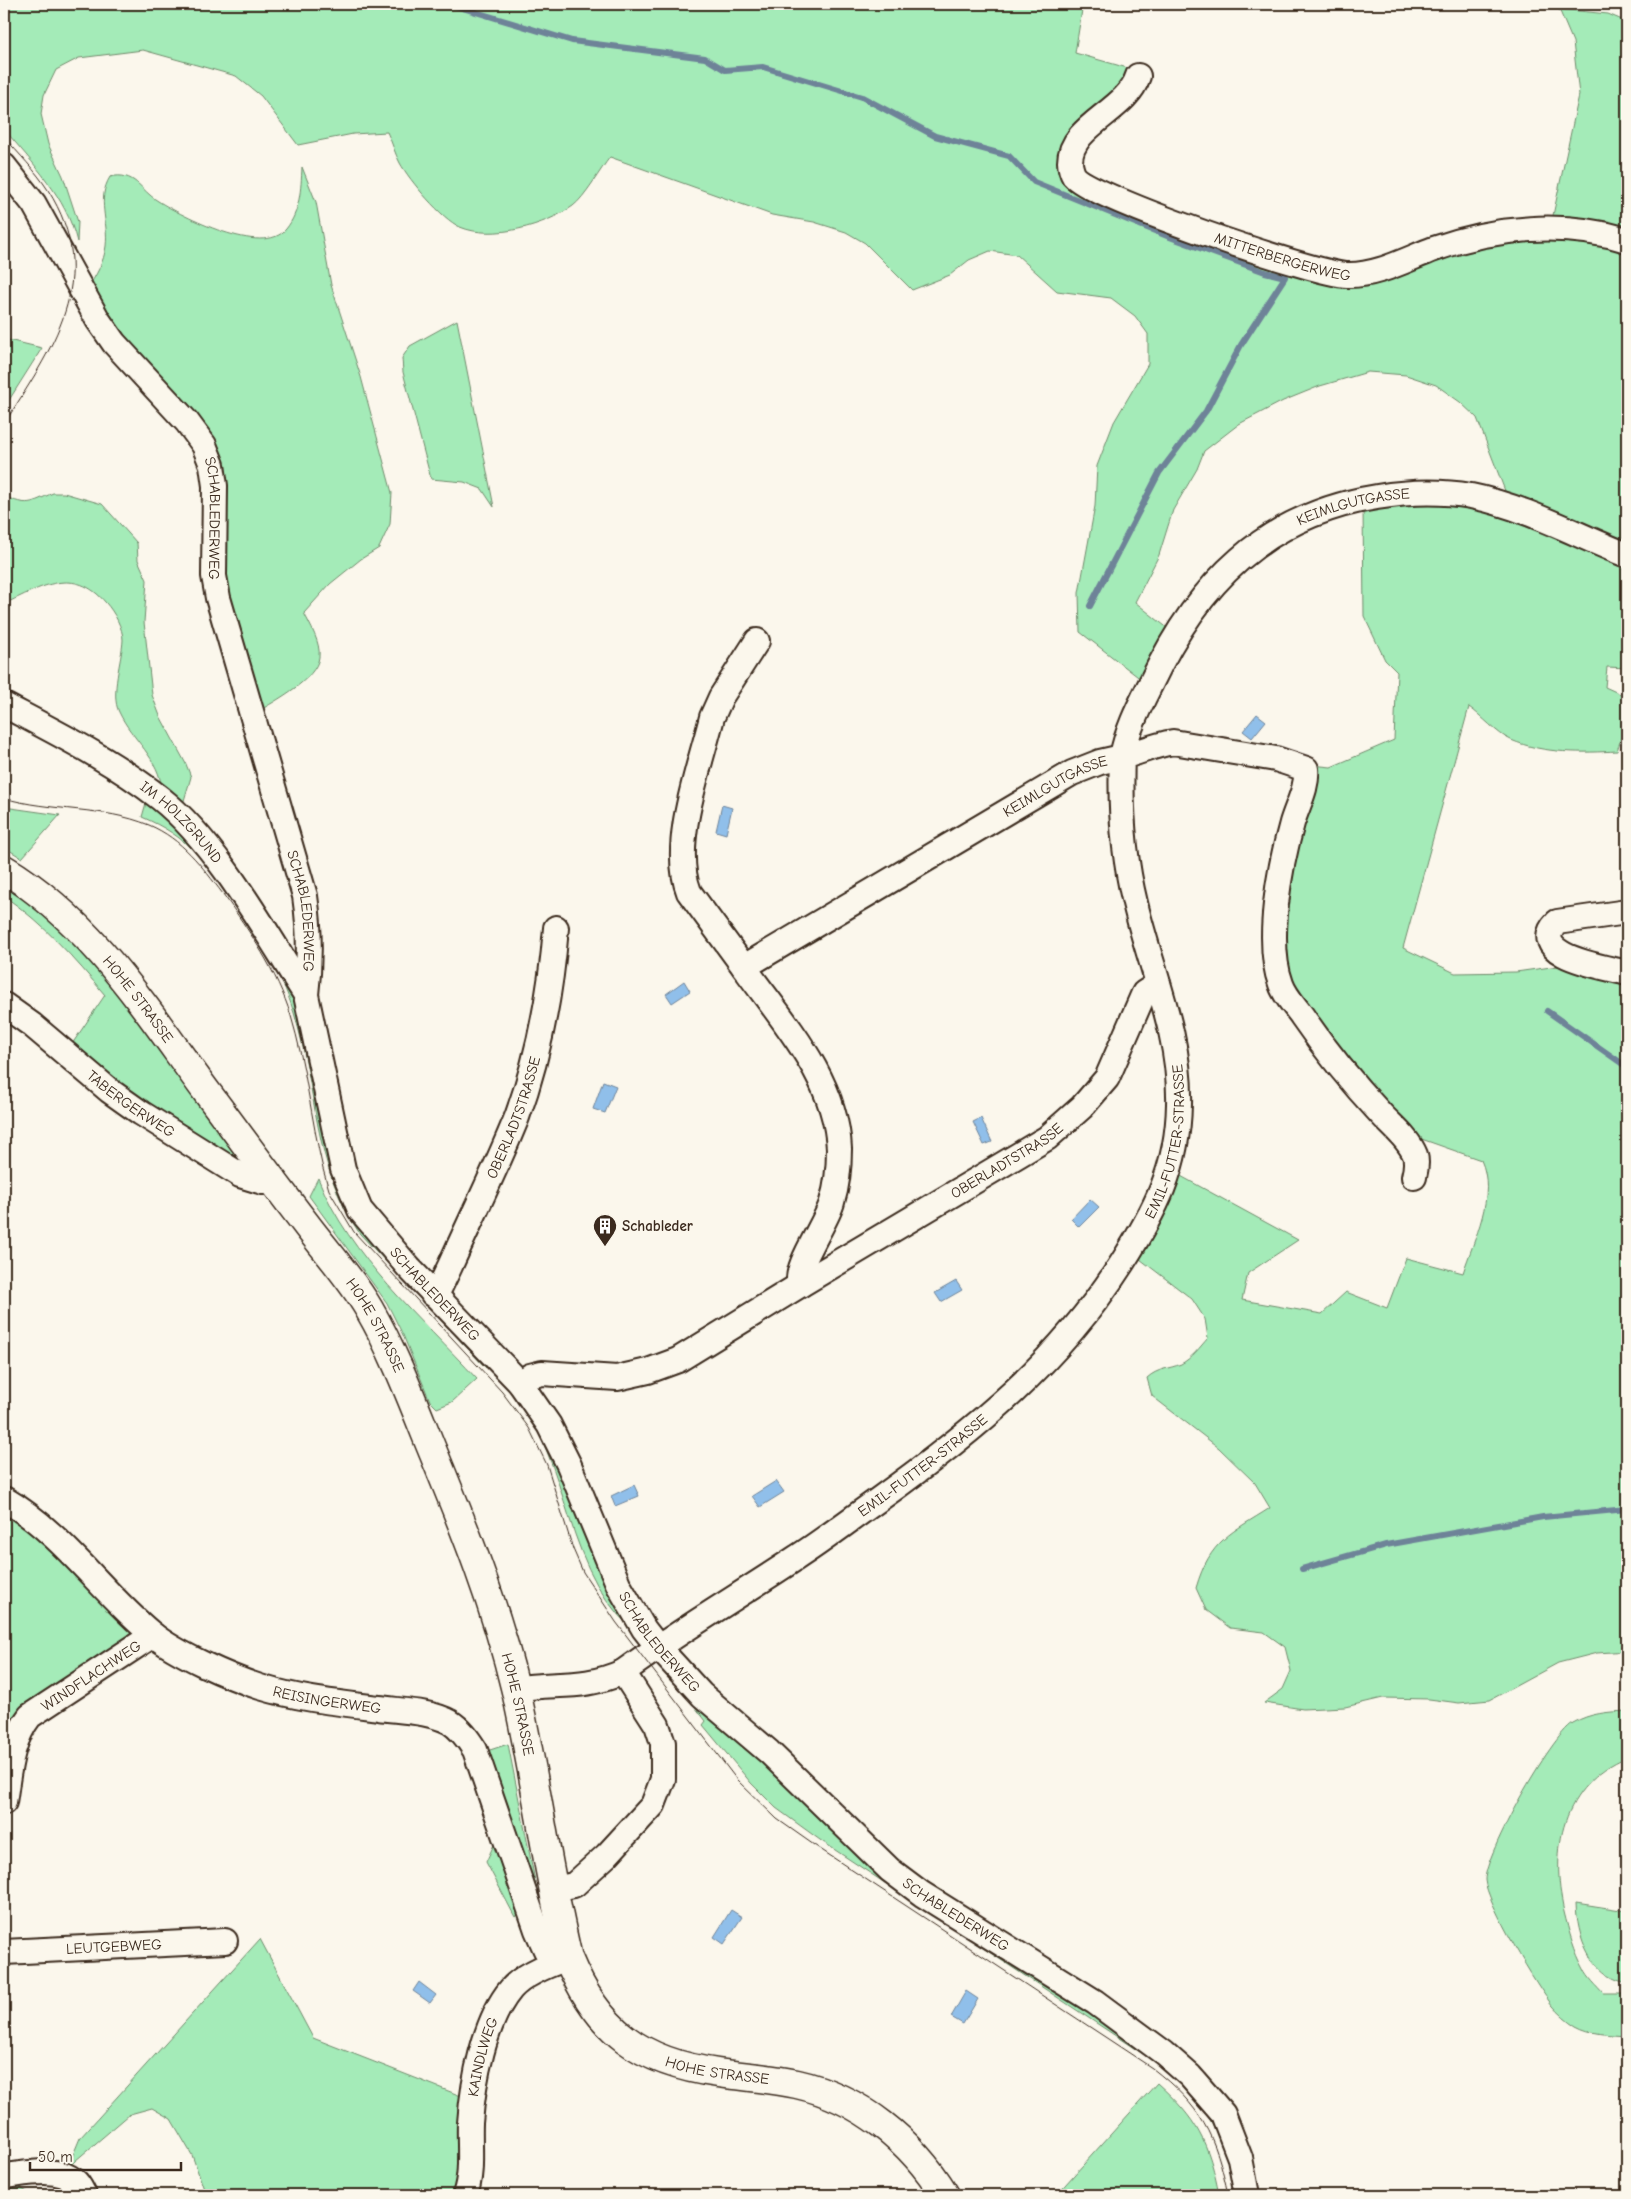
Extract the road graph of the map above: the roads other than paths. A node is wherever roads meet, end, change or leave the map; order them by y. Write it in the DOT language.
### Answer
graph roads {
  1 [pos="1138,76"];
  2 [pos="4,166"];
  3 [pos="1627,240"];
  4 [pos="1627,555"];
  5 [pos="757,641"];
  6 [pos="4,705"];
  7 [pos="1122,757"];
  8 [pos="4,869"];
  9 [pos="1627,912"];
  10 [pos="556,928"];
  11 [pos="744,967"];
  12 [pos="1627,973"];
  13 [pos="1158,984"];
  14 [pos="306,995"];
  15 [pos="4,1005"];
  16 [pos="1414,1177"];
  17 [pos="270,1178"];
  18 [pos="800,1284"];
  19 [pos="433,1294"];
  20 [pos="520,1383"];
  21 [pos="4,1499"];
  22 [pos="153,1634"];
  23 [pos="658,1647"];
  24 [pos="623,1672"];
  25 [pos="515,1689"];
  26 [pos="4,1802"];
  27 [pos="553,1889"];
  28 [pos="225,1941"];
  29 [pos="4,1952"];
  30 [pos="562,1960"];
  31 [pos="4,2176"];
  32 [pos="84,2195"];
  33 [pos="465,2195"];
  34 [pos="945,2195"];
  35 [pos="1247,2195"];
  1 -- 3 [label="street, MITTERBERGERWEG"];
  2 -- 14 [label="street, SCHABLEDERWEG"];
  4 -- 7 [label="street, KEIMLGUTGASSE"];
  5 -- 11 [label="street"];
  6 -- 14 [label="street, IM HOLZGRUND"];
  7 -- 11 [label="street, KEIMLGUTGASSE"];
  7 -- 13 [label="street, EMIL-FUTTER-STRASSE"];
  7 -- 16 [label="street"];
  8 -- 17 [label="main road, HOHE STRASSE"];
  9 -- 12 [label="street"];
  10 -- 19 [label="street, OBERLADTSTRASSE"];
  11 -- 18 [label="street"];
  13 -- 18 [label="street, OBERLADTSTRASSE"];
  13 -- 23 [label="street, EMIL-FUTTER-STRASSE"];
  14 -- 19 [label="street, SCHABLEDERWEG"];
  15 -- 17 [label="street, TABERGERWEG"];
  17 -- 25 [label="main road, HOHE STRASSE"];
  18 -- 20 [label="street, OBERLADTSTRASSE"];
  19 -- 20 [label="street, SCHABLEDERWEG"];
  20 -- 23 [label="street, SCHABLEDERWEG"];
  21 -- 22 [label="street, REISINGERWEG"];
  22 -- 26 [label="street, WINDFLACHWEG"];
  22 -- 30 [label="street, REISINGERWEG"];
  23 -- 24 [label="street, EMIL-FUTTER-STRASSE"];
  23 -- 35 [label="street, SCHABLEDERWEG"];
  24 -- 25 [label="street, EMIL-FUTTER-STRASSE"];
  24 -- 27 [label="street"];
  25 -- 27 [label="main road, HOHE STRASSE"];
  27 -- 30 [label="main road, HOHE STRASSE"];
  28 -- 29 [label="street, LEUTGEBWEG"];
  30 -- 33 [label="street, KAINDLWEG"];
  30 -- 34 [label="main road, HOHE STRASSE"];
  31 -- 32 [label="street"];
}
